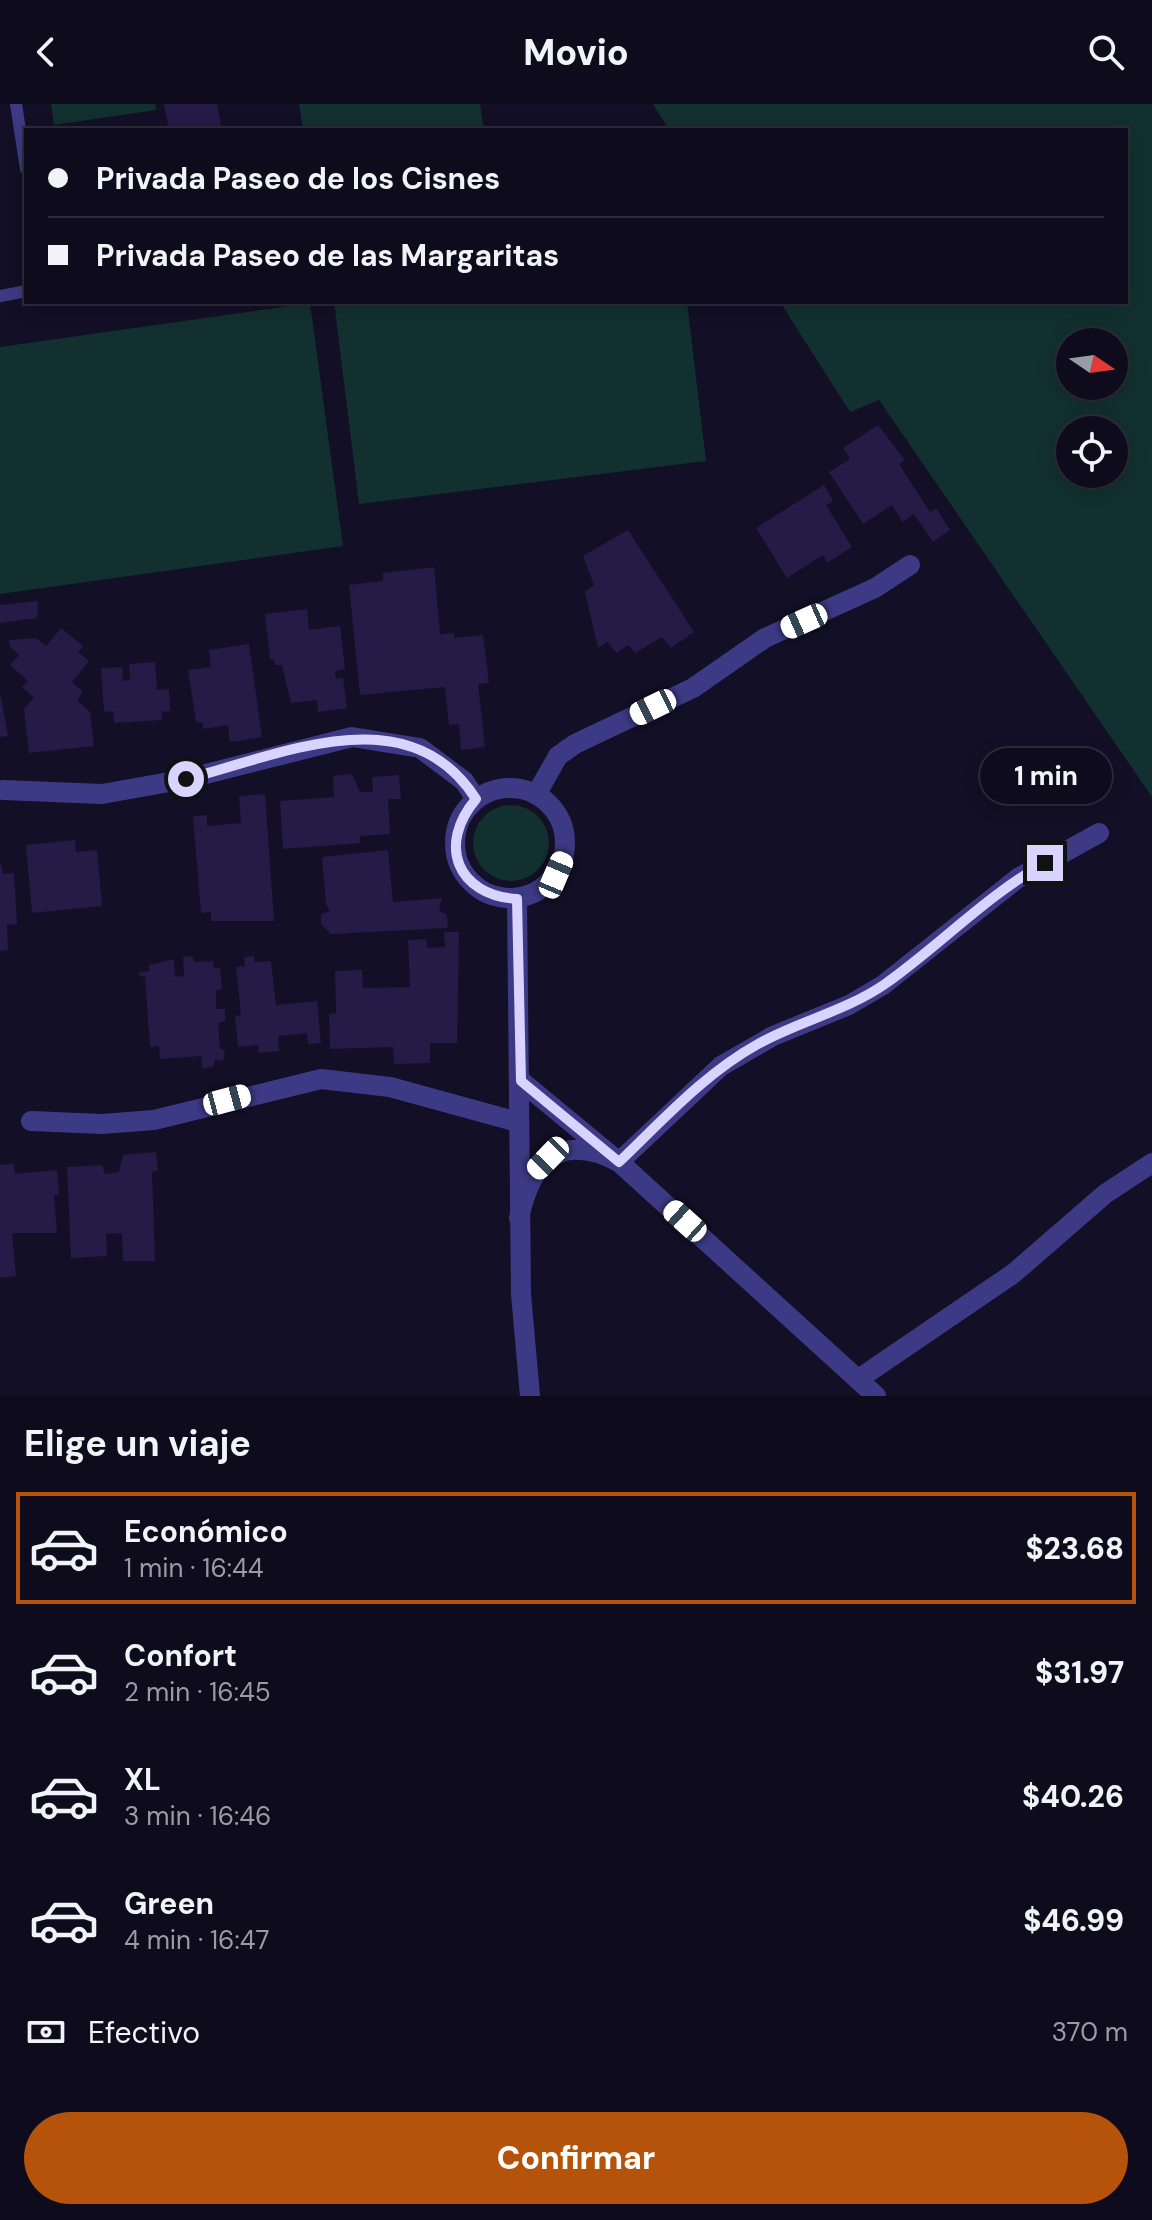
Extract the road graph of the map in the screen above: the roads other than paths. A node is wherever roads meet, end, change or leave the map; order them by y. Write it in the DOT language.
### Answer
graph roads {
  1 [pos="16,104"];
  2 [pos="24,156"];
  3 [pos="24,291"];
  4 [pos="0,296"];
  5 [pos="910,565"];
  6 [pos="3,790"];
  7 [pos="537,793"];
  8 [pos="476,799"];
  9 [pos="1099,833"];
  10 [pos="517,899"];
  11 [pos="521,1081"];
  12 [pos="31,1121"];
  13 [pos="518,1122"];
  14 [pos="619,1162"];
  15 [pos="1152,1163"];
  16 [pos="519,1218"];
  17 [pos="860,1378"];
  18 [pos="530,1396"];
  19 [pos="876,1396"];
  1 -- 2 [label="lane"];
  3 -- 4 [label="lane"];
  5 -- 7 [label="street"];
  6 -- 8 [label="street"];
  7 -- 8 [label="street"];
  7 -- 10 [label="street"];
  8 -- 10 [label="street"];
  9 -- 14 [label="street"];
  10 -- 11 [label="street"];
  11 -- 13 [label="street"];
  11 -- 14 [label="street"];
  12 -- 13 [label="street"];
  13 -- 16 [label="street"];
  14 -- 16 [label="street"];
  14 -- 17 [label="street"];
  15 -- 17 [label="street"];
  16 -- 18 [label="street"];
  17 -- 19 [label="street"];
}
